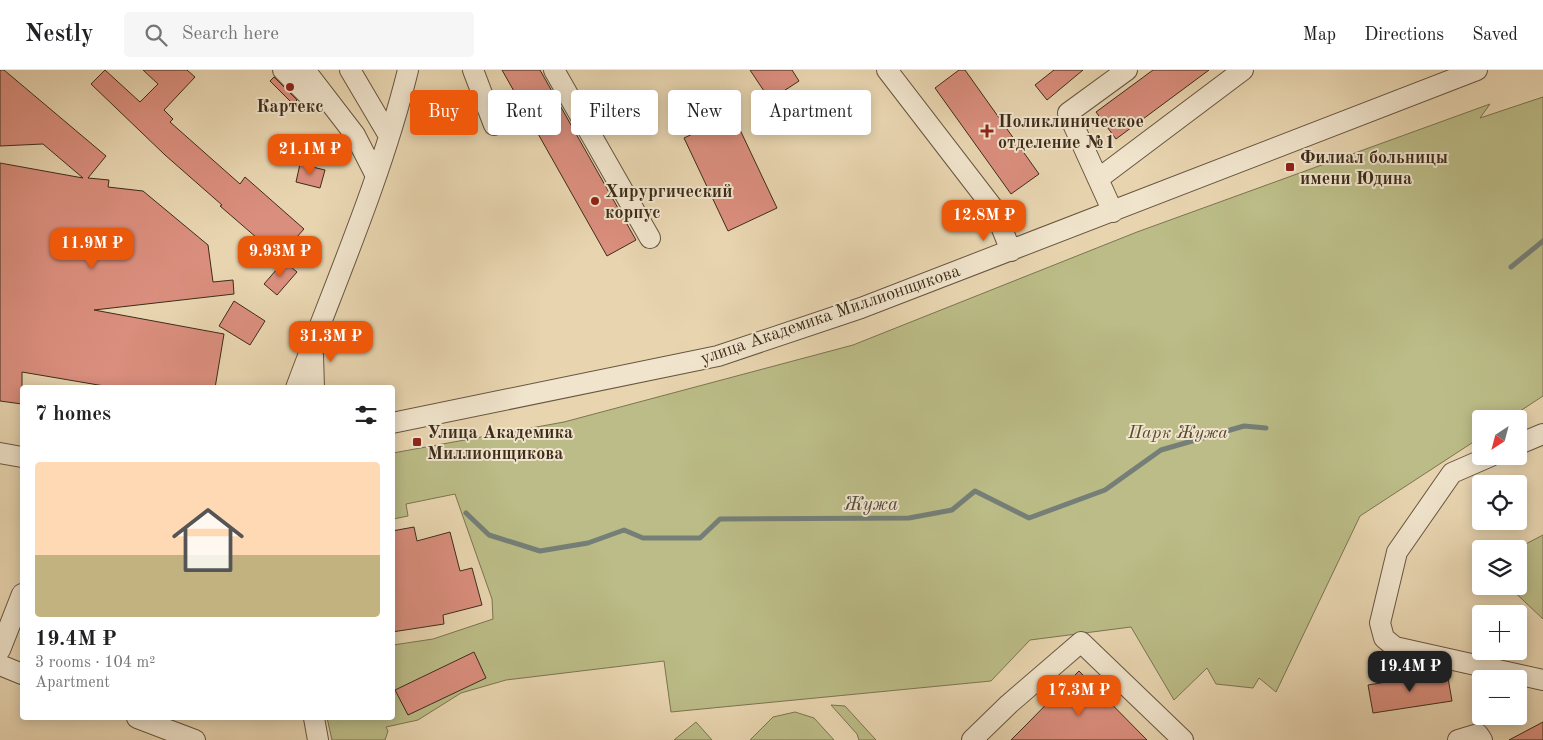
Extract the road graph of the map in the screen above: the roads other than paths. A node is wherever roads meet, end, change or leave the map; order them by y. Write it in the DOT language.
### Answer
graph roads {
  1 [pos="283,70"];
  2 [pos="305,70"];
  3 [pos="350,70"];
  4 [pos="408,70"];
  5 [pos="473,70"];
  6 [pos="554,70"];
  7 [pos="887,70"];
  8 [pos="1127,70"];
  9 [pos="1243,70"];
  10 [pos="1477,70"];
  11 [pos="488,109"];
  12 [pos="340,116"];
  13 [pos="389,136"];
  14 [pos="376,176"];
  15 [pos="1098,178"];
  16 [pos="1113,212"];
  17 [pos="650,238"];
  18 [pos="1011,251"];
  19 [pos="313,340"];
  20 [pos="297,385"];
  21 [pos="314,385"];
  22 [pos="395,422"];
  23 [pos="1543,434"];
  24 [pos="1528,440"];
  25 [pos="0,452"];
  26 [pos="20,457"];
  27 [pos="1472,464"];
  28 [pos="20,599"];
  29 [pos="0,650"];
  30 [pos="0,665"];
  31 [pos="20,673"];
  32 [pos="1543,680"];
  33 [pos="142,720"];
  34 [pos="314,720"];
  35 [pos="195,740"];
  36 [pos="318,740"];
  37 [pos="972,740"];
  38 [pos="1183,740"];
  39 [pos="1458,740"];
  40 [pos="1482,740"];
  1 -- 12 [label="street"];
  2 -- 12 [label="street"];
  3 -- 13 [label="street"];
  4 -- 13 [label="street"];
  5 -- 11 [label="street"];
  6 -- 17 [label="street"];
  7 -- 18 [label="street"];
  8 -- 15 [label="street"];
  9 -- 15 [label="street"];
  10 -- 16 [label="street, улица Академика Миллионщикова"];
  12 -- 14 [label="street"];
  13 -- 14 [label="street"];
  14 -- 19 [label="street"];
  15 -- 16 [label="street"];
  16 -- 18 [label="street, улица Академика Миллионщикова"];
  18 -- 22 [label="street, улица Академика Миллионщикова"];
  19 -- 20 [label="street"];
  19 -- 21 [label="street"];
  23 -- 24 [label="street"];
  25 -- 26 [label="street"];
  27 -- 32 [label="street"];
  28 -- 29 [label="street"];
  30 -- 31 [label="street"];
  33 -- 35 [label="street"];
  34 -- 36 [label="street"];
  37 -- 38 [label="street"];
  39 -- 40 [label="street"];
}
